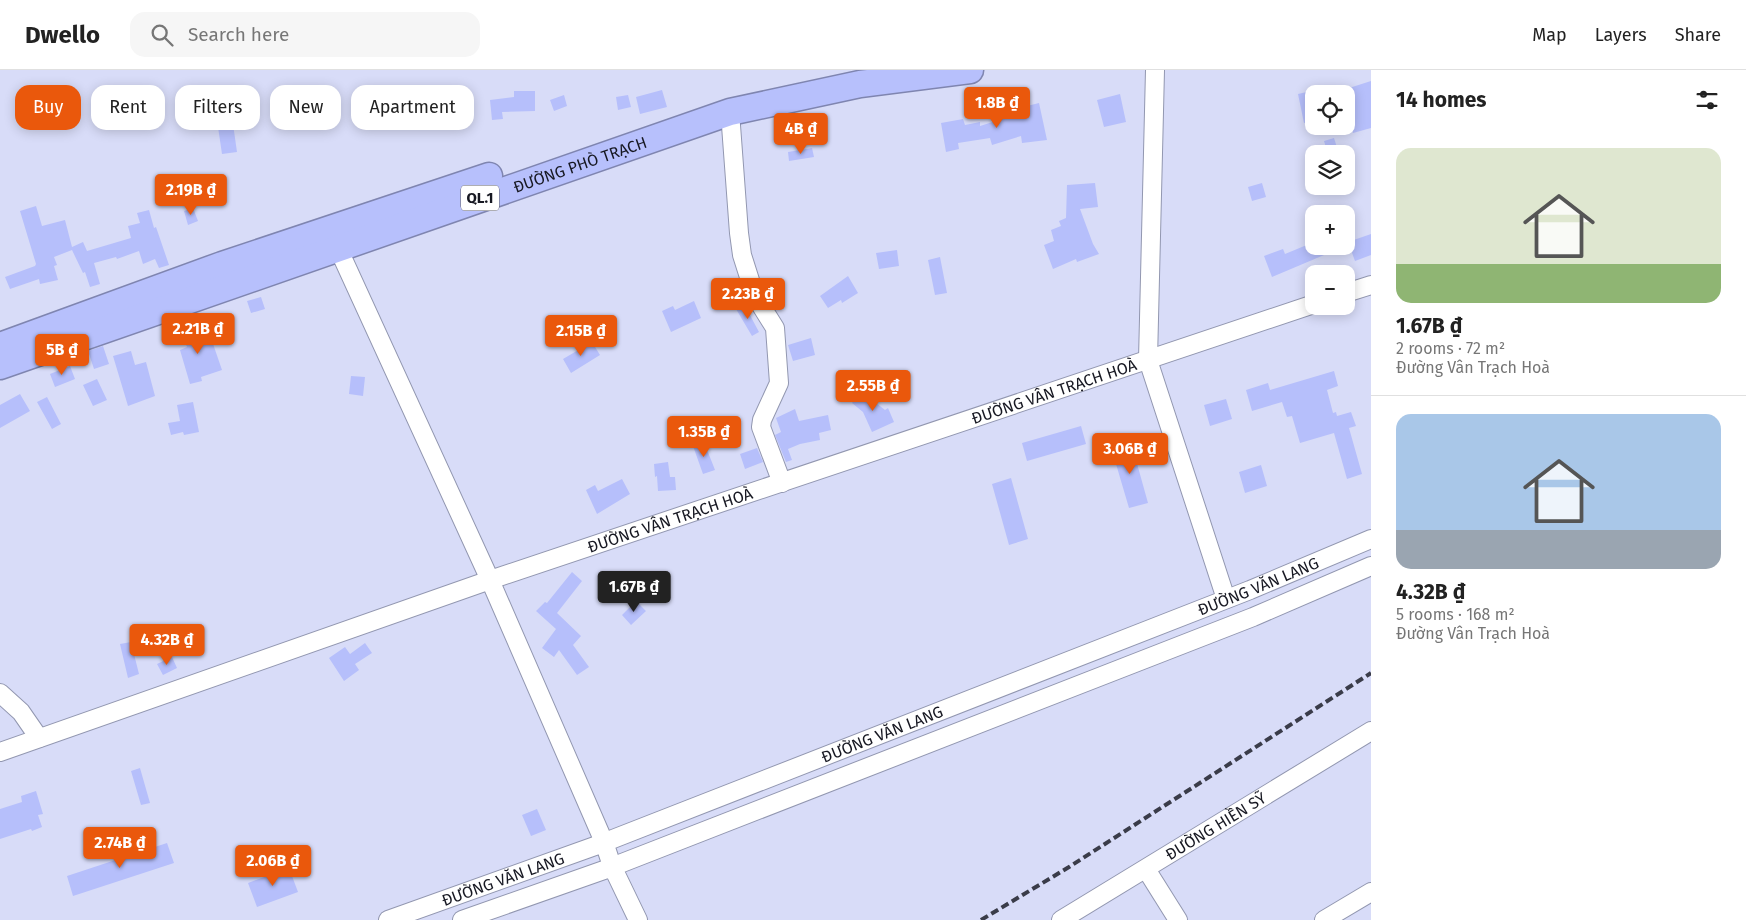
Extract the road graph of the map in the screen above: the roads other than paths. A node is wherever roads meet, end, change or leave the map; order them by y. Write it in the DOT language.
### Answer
graph roads {
  1 [pos="854,70"];
  2 [pos="970,70"];
  3 [pos="1154,70"];
  4 [pos="730,112"];
  5 [pos="574,157"];
  6 [pos="338,248"];
  7 [pos="225,275"];
  8 [pos="1371,285"];
  9 [pos="1355,290"];
  10 [pos="1305,307"];
  11 [pos="9,352"];
  12 [pos="1148,360"];
  13 [pos="782,483"];
  14 [pos="1371,539"];
  15 [pos="1371,566"];
  16 [pos="490,580"];
  17 [pos="1226,599"];
  18 [pos="0,692"];
  19 [pos="1371,732"];
  20 [pos="38,738"];
  21 [pos="0,752"];
  22 [pos="604,842"];
  23 [pos="612,866"];
  24 [pos="1146,869"];
  25 [pos="1371,892"];
  26 [pos="388,920"];
  27 [pos="462,920"];
  28 [pos="638,920"];
  29 [pos="1061,920"];
  30 [pos="1178,920"];
  31 [pos="1324,920"];
  1 -- 5 [label="highway, ĐƯỜNG PHÒ TRẠCH / QL.1"];
  2 -- 4 [label="highway, ĐƯỜNG PHÒ TRẠCH / QL.1"];
  3 -- 12 [label="street"];
  4 -- 5 [label="highway, ĐƯỜNG PHÒ TRẠCH / QL.1"];
  4 -- 13 [label="street"];
  5 -- 6 [label="highway, ĐƯỜNG PHÒ TRẠCH / QL.1"];
  5 -- 7 [label="highway, ĐƯỜNG PHÒ TRẠCH / QL.1"];
  6 -- 7 [label="highway, ĐƯỜNG PHÒ TRẠCH / QL.1"];
  6 -- 16 [label="street"];
  7 -- 11 [label="highway, ĐƯỜNG PHÒ TRẠCH / QL.1"];
  8 -- 9 [label="street"];
  10 -- 12 [label="street, ĐƯỜNG VÂN TRẠCH HOÀ"];
  12 -- 13 [label="street, ĐƯỜNG VÂN TRẠCH HOÀ"];
  12 -- 17 [label="street"];
  13 -- 16 [label="street, ĐƯỜNG VÂN TRẠCH HOÀ"];
  14 -- 17 [label="street, ĐƯỜNG VĂN LANG"];
  15 -- 23 [label="street, ĐƯỜNG VĂN LANG"];
  16 -- 20 [label="street, ĐƯỜNG VÂN TRẠCH HOÀ"];
  16 -- 22 [label="street"];
  17 -- 22 [label="street, ĐƯỜNG VĂN LANG"];
  18 -- 20 [label="street"];
  19 -- 24 [label="street, ĐƯỜNG HIỀN SỸ"];
  20 -- 21 [label="street, ĐƯỜNG VÂN TRẠCH HOÀ"];
  22 -- 23 [label="street"];
  22 -- 26 [label="street, ĐƯỜNG VĂN LANG"];
  23 -- 27 [label="street, ĐƯỜNG VĂN LANG"];
  23 -- 28 [label="street"];
  24 -- 29 [label="street, ĐƯỜNG HIỀN SỸ"];
  24 -- 30 [label="street"];
  25 -- 31 [label="street"];
}
